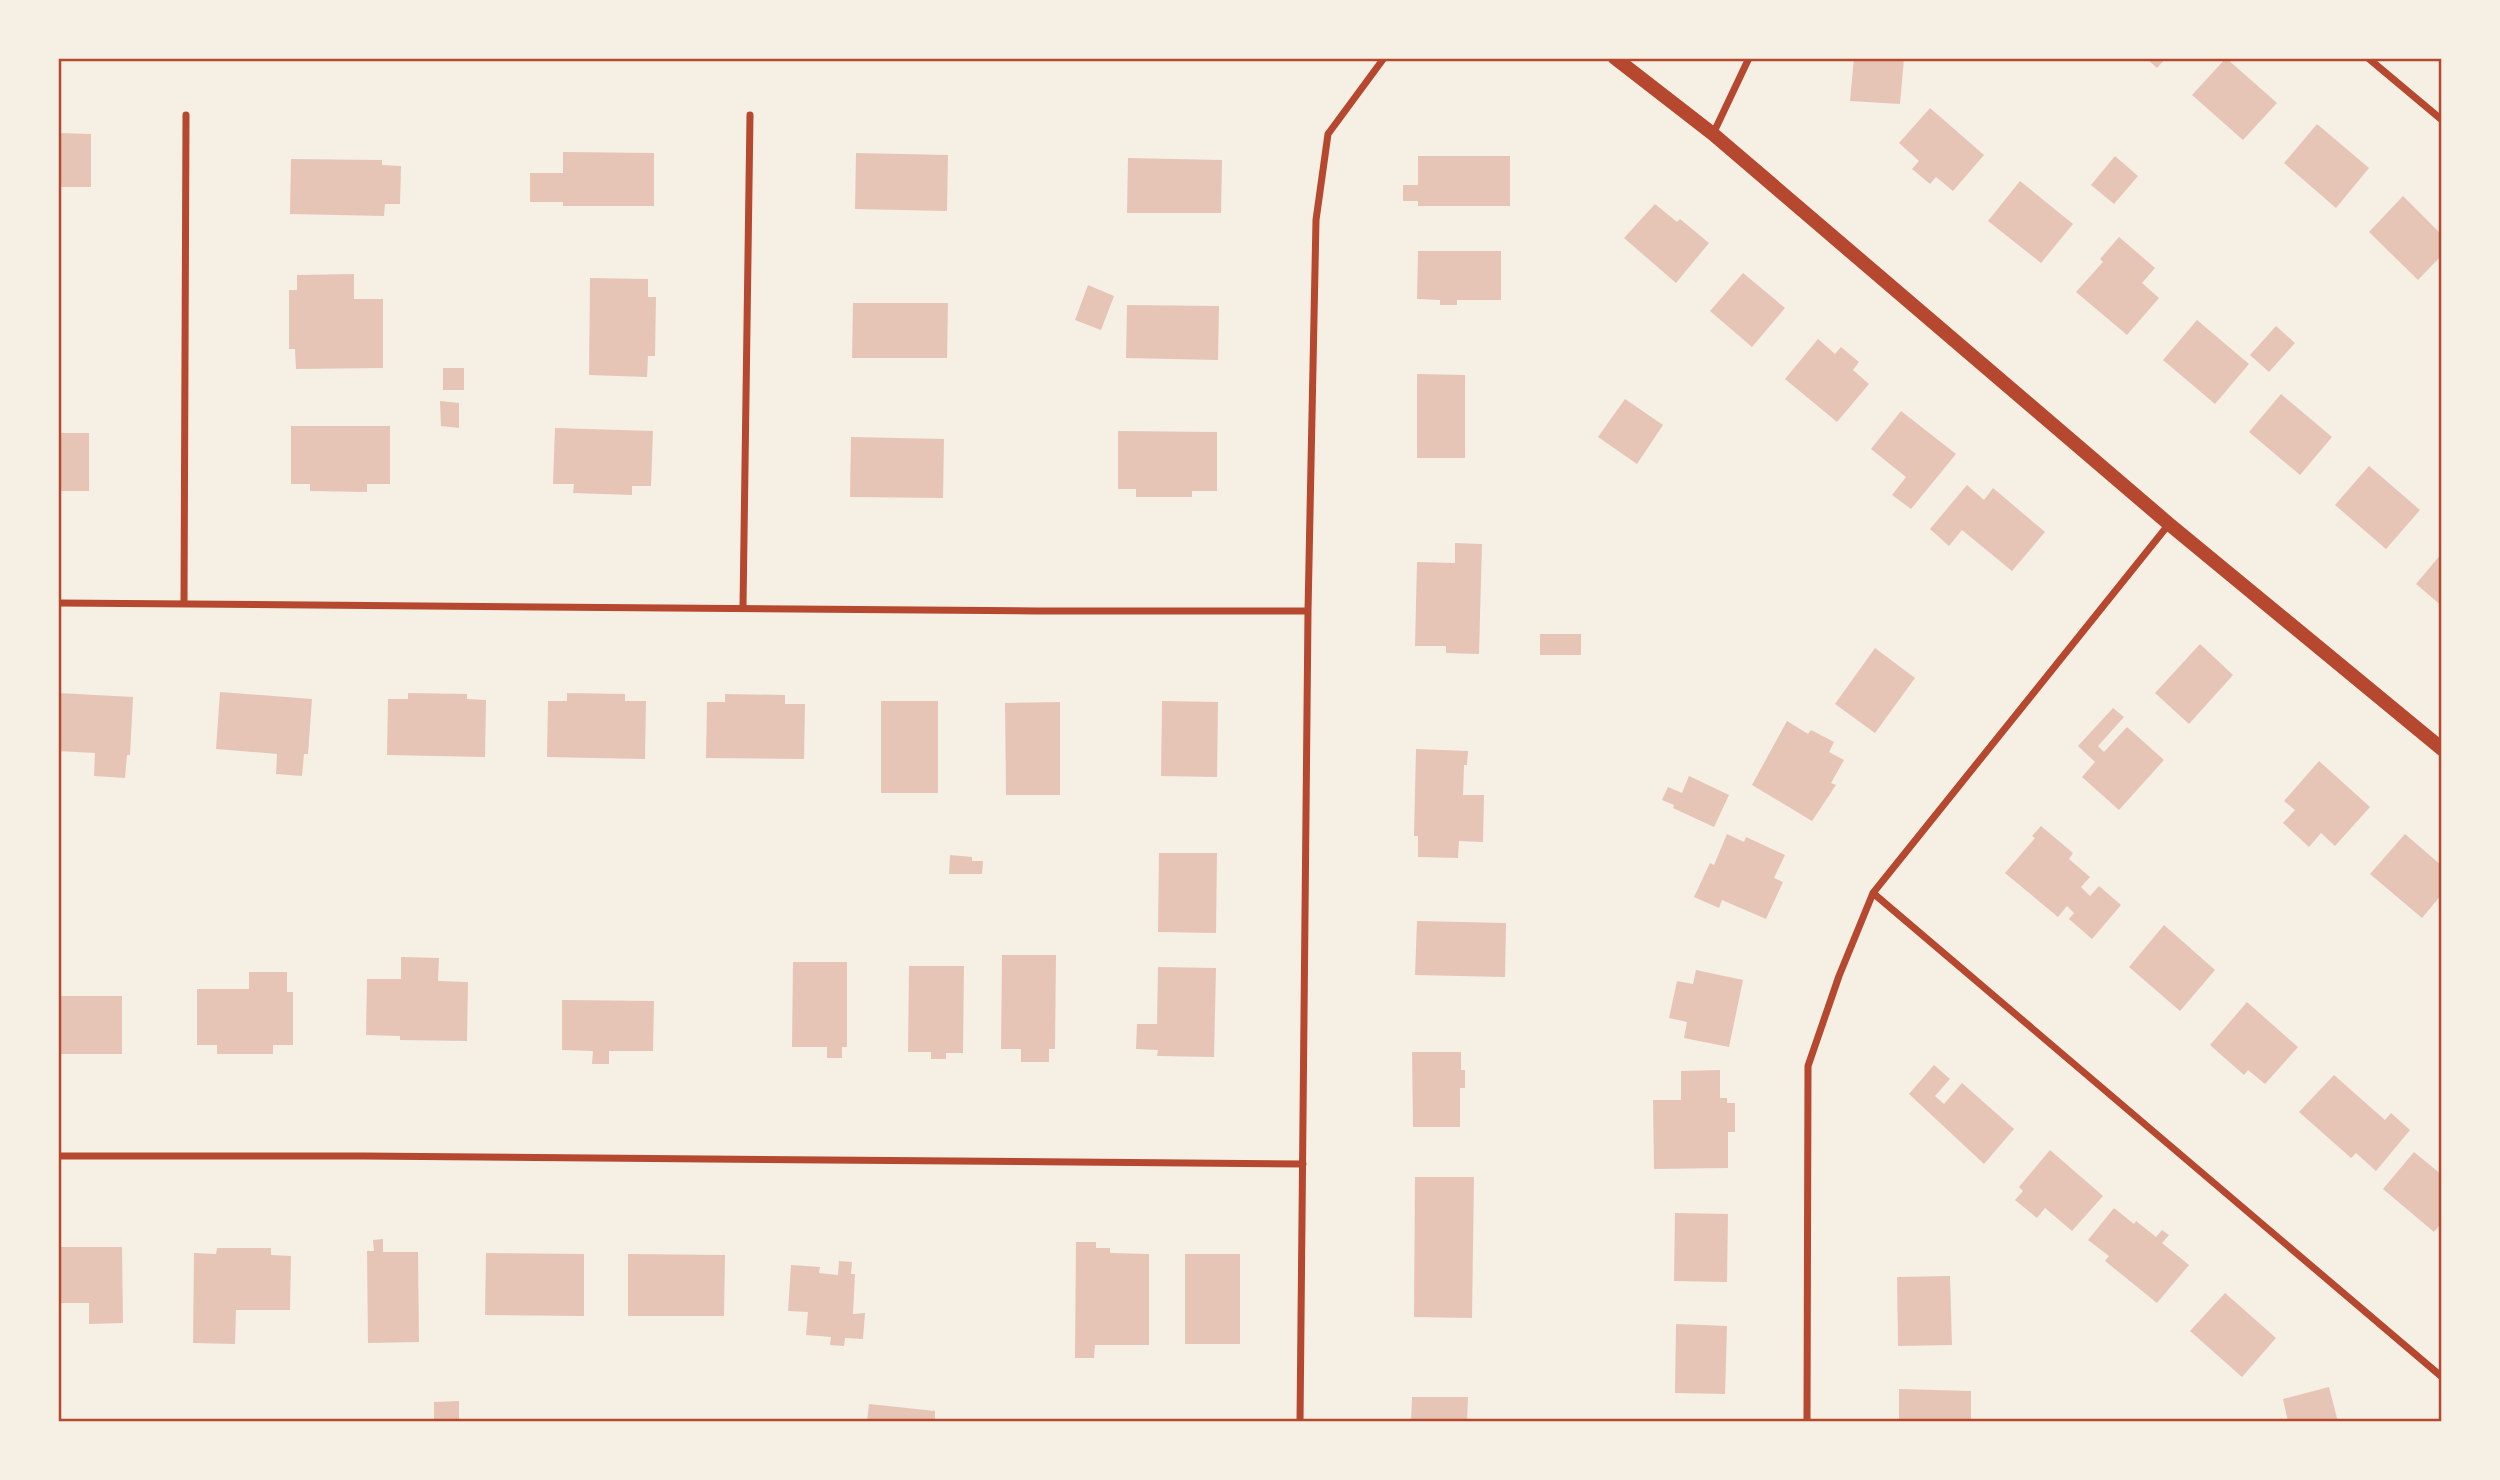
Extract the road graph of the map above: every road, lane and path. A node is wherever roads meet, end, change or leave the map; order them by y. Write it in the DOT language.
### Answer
graph roads {
  1 [pos="1384,58"];
  2 [pos="1615,58"];
  3 [pos="1749,58"];
  4 [pos="2368,58"];
  5 [pos="186,115"];
  6 [pos="750,115"];
  7 [pos="2442,120"];
  8 [pos="1713,134"];
  9 [pos="2169,524"];
  10 [pos="58,603"];
  11 [pos="184,603"];
  12 [pos="743,607"];
  13 [pos="1308,611"];
  14 [pos="2442,749"];
  15 [pos="1873,893"];
  16 [pos="58,1156"];
  17 [pos="1303,1164"];
  18 [pos="2442,1377"];
  19 [pos="1300,1422"];
  20 [pos="1807,1422"];
  1 -- 13 [label="street"];
  2 -- 8 [label="main road"];
  3 -- 8 [label="street"];
  4 -- 7 [label="street"];
  5 -- 11 [label="street"];
  6 -- 12 [label="street"];
  8 -- 9 [label="main road"];
  9 -- 14 [label="main road"];
  9 -- 15 [label="street"];
  10 -- 11 [label="street"];
  11 -- 12 [label="street"];
  12 -- 13 [label="street"];
  13 -- 17 [label="street"];
  15 -- 18 [label="street"];
  15 -- 20 [label="street"];
  16 -- 17 [label="street"];
  17 -- 19 [label="street"];
}
